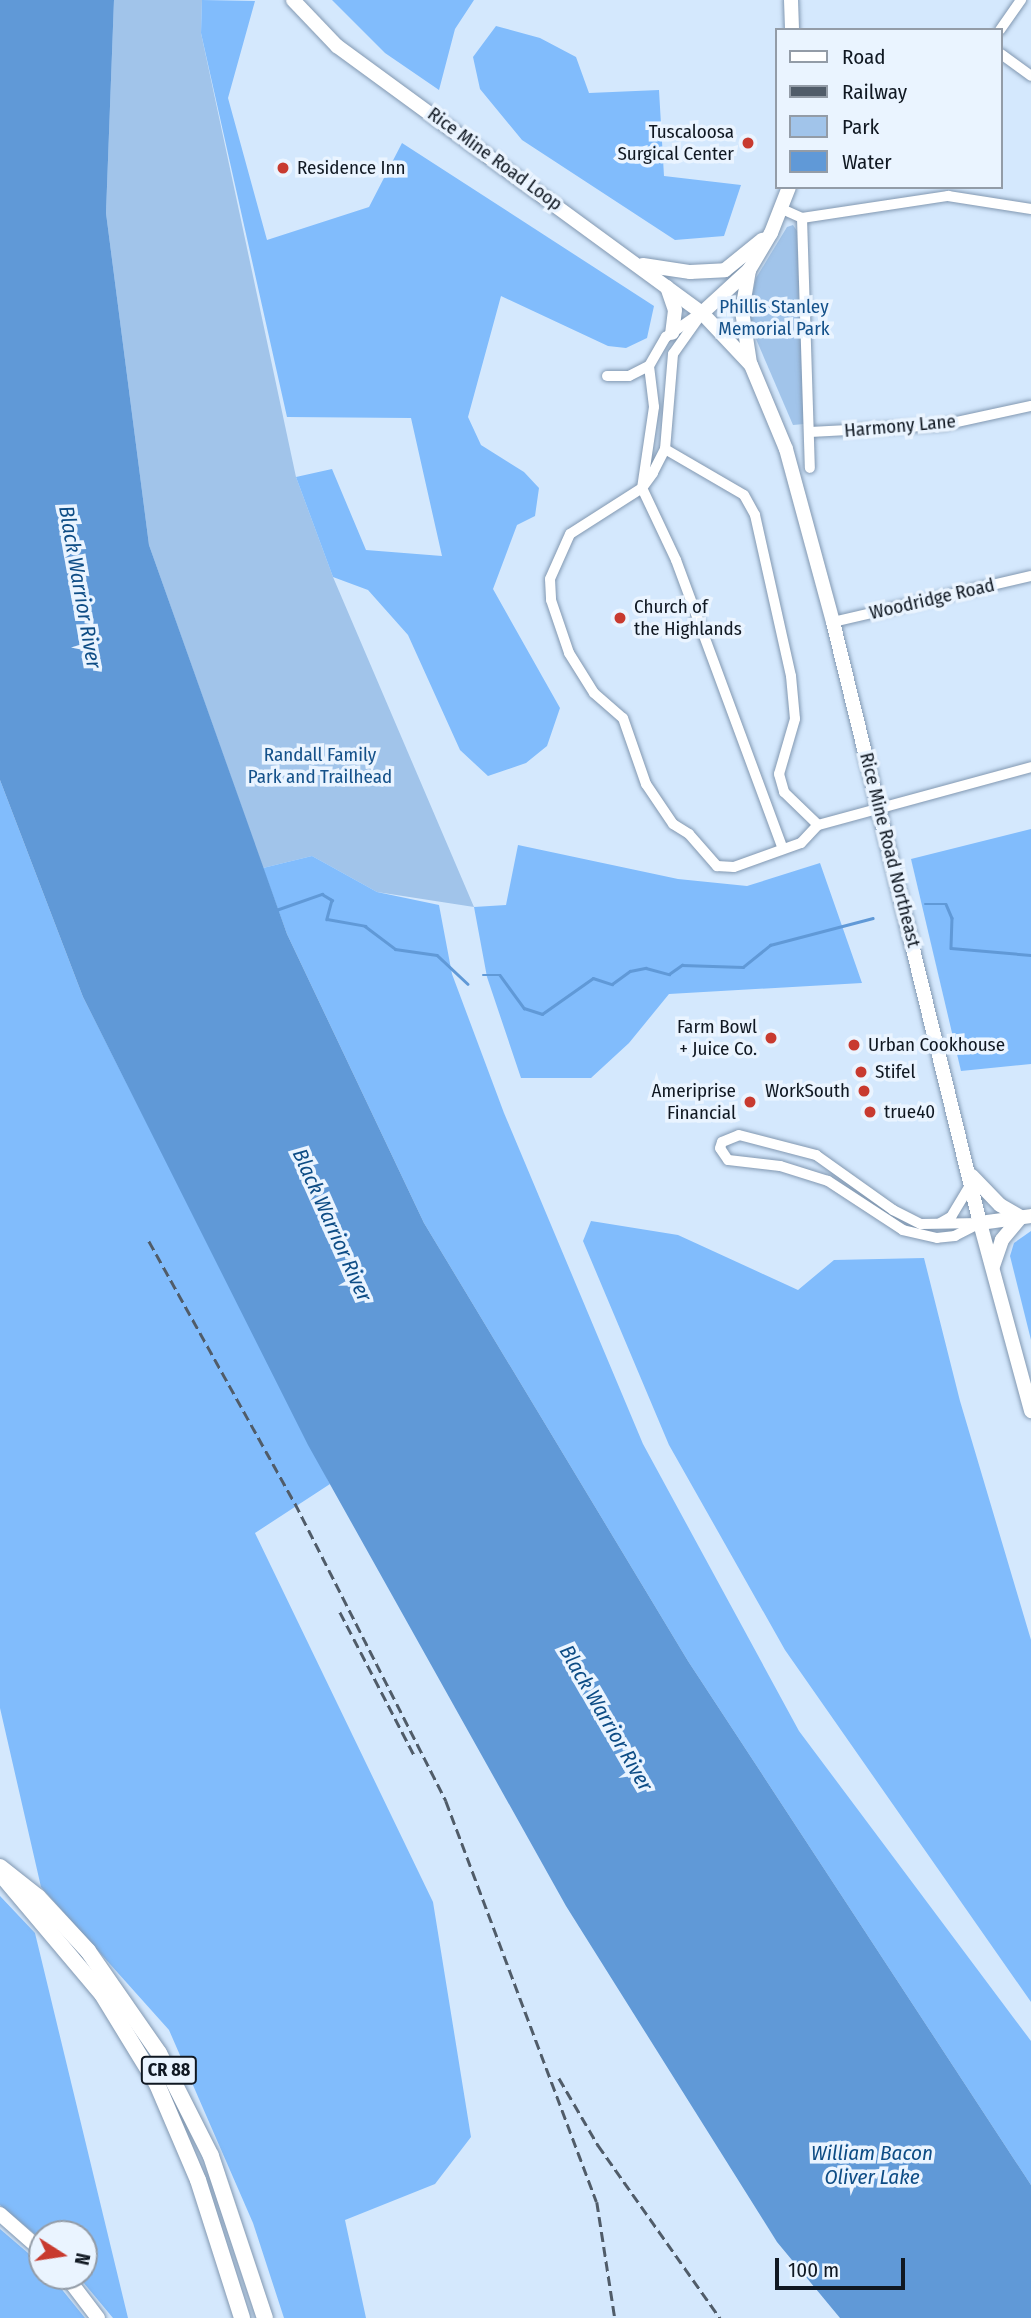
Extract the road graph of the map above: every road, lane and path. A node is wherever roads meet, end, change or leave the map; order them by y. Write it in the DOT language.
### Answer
graph roads {
  1 [pos="293,0"];
  2 [pos="791,0"];
  3 [pos="1021,0"];
  4 [pos="792,28"];
  5 [pos="1001,28"];
  6 [pos="1003,55"];
  7 [pos="1031,76"];
  8 [pos="788,189"];
  9 [pos="782,209"];
  10 [pos="1031,209"];
  11 [pos="802,218"];
  12 [pos="771,233"];
  13 [pos="639,264"];
  14 [pos="749,270"];
  15 [pos="667,286"];
  16 [pos="702,313"];
  17 [pos="672,333"];
  18 [pos="751,365"];
  19 [pos="649,366"];
  20 [pos="607,376"];
  21 [pos="1031,406"];
  22 [pos="810,432"];
  23 [pos="665,449"];
  24 [pos="810,468"];
  25 [pos="642,488"];
  26 [pos="1031,576"];
  27 [pos="833,622"];
  28 [pos="1031,766"];
  29 [pos="880,807"];
  30 [pos="818,825"];
  31 [pos="783,849"];
  32 [pos="970,1177"];
  33 [pos="1026,1217"];
  34 [pos="980,1223"];
  35 [pos="936,1225"];
  36 [pos="993,1266"];
  37 [pos="1031,1410"];
  38 [pos="0,1867"];
  39 [pos="0,1873"];
  40 [pos="0,2214"];
  41 [pos="28,2239"];
  42 [pos="77,2290"];
  43 [pos="98,2318"];
  44 [pos="242,2318"];
  45 [pos="265,2318"];
  1 -- 13 [label="main road, Rice Mine Road Loop"];
  2 -- 4 [label="main road"];
  3 -- 5 [label="street"];
  6 -- 7 [label="street"];
  8 -- 9 [label="main road"];
  9 -- 11 [label="street"];
  9 -- 12 [label="main road"];
  10 -- 11 [label="street"];
  11 -- 22 [label="street"];
  12 -- 13 [label="main road"];
  12 -- 14 [label="main road"];
  13 -- 15 [label="main road, Rice Mine Road Loop"];
  14 -- 16 [label="main road"];
  14 -- 18 [label="main road"];
  15 -- 16 [label="main road, Rice Mine Road Loop"];
  15 -- 17 [label="main road"];
  16 -- 17 [label="street"];
  16 -- 18 [label="main road, Rice Mine Road Northeast"];
  16 -- 23 [label="street"];
  17 -- 19 [label="street"];
  18 -- 27 [label="main road, Rice Mine Road Northeast"];
  19 -- 20 [label="street"];
  19 -- 25 [label="street"];
  21 -- 22 [label="street, Harmony Lane"];
  22 -- 24 [label="street"];
  23 -- 25 [label="street"];
  23 -- 30 [label="street"];
  25 -- 31 [label="street"];
  25 -- 31 [label="street"];
  26 -- 27 [label="street, Woodridge Road"];
  27 -- 29 [label="main road, Rice Mine Road Northeast"];
  28 -- 29 [label="street"];
  29 -- 30 [label="street"];
  29 -- 32 [label="main road, Rice Mine Road Northeast"];
  30 -- 31 [label="street"];
  32 -- 33 [label="main road"];
  32 -- 34 [label="main road, Rice Mine Road Northeast"];
  32 -- 35 [label="street"];
  33 -- 34 [label="main road"];
  33 -- 36 [label="main road"];
  34 -- 35 [label="street"];
  34 -- 35 [label="street"];
  34 -- 36 [label="main road, Rice Mine Road Northeast"];
  36 -- 37 [label="main road, Rice Mine Road Northeast"];
  38 -- 45 [label="main road, CR 88"];
  39 -- 44 [label="main road, CR 88"];
  40 -- 41 [label="main road"];
  42 -- 43 [label="main road"];
}
